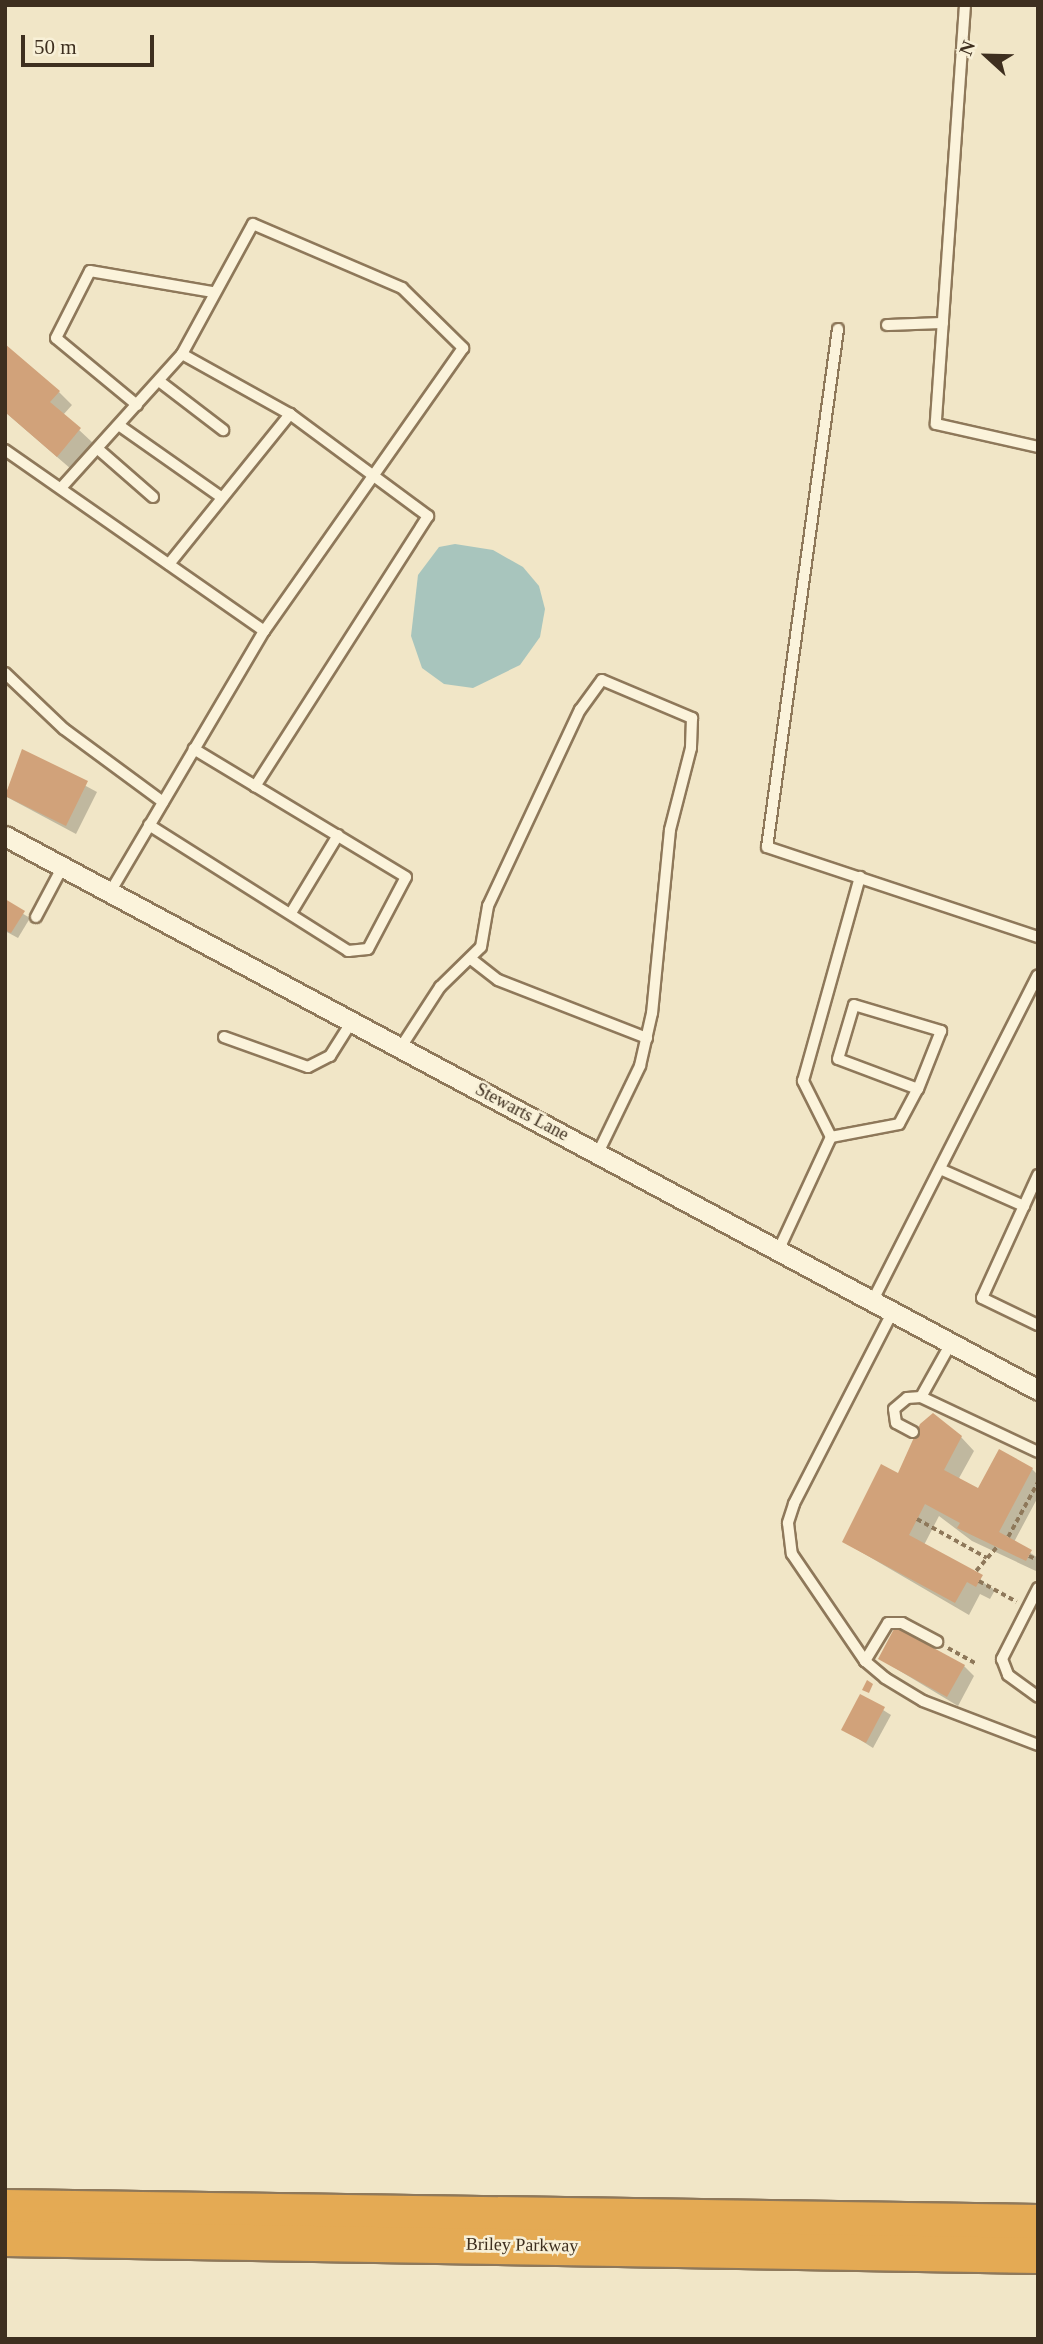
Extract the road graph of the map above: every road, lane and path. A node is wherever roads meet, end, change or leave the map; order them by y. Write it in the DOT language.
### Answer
graph roads {
  1 [pos="965,5"];
  2 [pos="213,292"];
  3 [pos="943,323"];
  4 [pos="887,325"];
  5 [pos="838,328"];
  6 [pos="182,354"];
  7 [pos="159,381"];
  8 [pos="137,405"];
  9 [pos="290,414"];
  10 [pos="120,426"];
  11 [pos="223,430"];
  12 [pos="1038,447"];
  13 [pos="98,449"];
  14 [pos="5,450"];
  15 [pos="372,476"];
  16 [pos="61,488"];
  17 [pos="153,497"];
  18 [pos="221,497"];
  19 [pos="169,564"];
  20 [pos="264,631"];
  21 [pos="5,673"];
  22 [pos="194,749"];
  23 [pos="256,786"];
  24 [pos="163,802"];
  25 [pos="149,825"];
  26 [pos="338,835"];
  27 [pos="5,836"];
  28 [pos="62,866"];
  29 [pos="860,877"];
  30 [pos="110,892"];
  31 [pos="291,913"];
  32 [pos="36,916"];
  33 [pos="1038,937"];
  34 [pos="471,960"];
  35 [pos="1038,975"];
  36 [pos="352,1021"];
  37 [pos="224,1037"];
  38 [pos="647,1038"];
  39 [pos="401,1047"];
  40 [pos="918,1089"];
  41 [pos="831,1137"];
  42 [pos="598,1153"];
  43 [pos="940,1168"];
  44 [pos="1038,1175"];
  45 [pos="1024,1206"];
  46 [pos="779,1250"];
  47 [pos="873,1300"];
  48 [pos="893,1311"];
  49 [pos="1038,1325"];
  50 [pos="951,1343"];
  51 [pos="1038,1390"];
  52 [pos="921,1397"];
  53 [pos="913,1432"];
  54 [pos="1038,1452"];
  55 [pos="1038,1482"];
  56 [pos="917,1520"];
  57 [pos="1008,1537"];
  58 [pos="998,1546"];
  59 [pos="1029,1556"];
  60 [pos="988,1558"];
  61 [pos="1038,1560"];
  62 [pos="976,1571"];
  63 [pos="979,1581"];
  64 [pos="1038,1588"];
  65 [pos="1011,1599"];
  66 [pos="937,1642"];
  67 [pos="963,1656"];
  68 [pos="865,1661"];
  69 [pos="960,1662"];
  70 [pos="977,1664"];
  71 [pos="1038,1697"];
  72 [pos="1038,1745"];
  73 [pos="5,2207"];
  74 [pos="1038,2222"];
  75 [pos="5,2238"];
  76 [pos="1038,2255"];
  1 -- 3 [label="lane"];
  2 -- 6 [label="lane"];
  2 -- 8 [label="lane"];
  2 -- 15 [label="lane"];
  3 -- 4 [label="lane"];
  3 -- 12 [label="lane"];
  5 -- 29 [label="lane"];
  6 -- 7 [label="lane"];
  6 -- 9 [label="lane"];
  7 -- 8 [label="lane"];
  7 -- 11 [label="lane"];
  8 -- 10 [label="lane"];
  9 -- 15 [label="lane"];
  9 -- 18 [label="lane"];
  10 -- 13 [label="lane"];
  10 -- 18 [label="lane"];
  13 -- 16 [label="lane"];
  13 -- 17 [label="lane"];
  14 -- 16 [label="lane"];
  15 -- 20 [label="lane"];
  15 -- 23 [label="lane"];
  16 -- 19 [label="lane"];
  18 -- 19 [label="lane"];
  19 -- 20 [label="lane"];
  20 -- 22 [label="lane"];
  21 -- 24 [label="lane"];
  22 -- 23 [label="lane"];
  22 -- 24 [label="lane"];
  23 -- 26 [label="lane"];
  24 -- 25 [label="lane"];
  25 -- 30 [label="lane"];
  25 -- 31 [label="lane"];
  26 -- 31 [label="lane"];
  26 -- 31 [label="lane"];
  27 -- 28 [label="street, Stewarts Lane"];
  28 -- 30 [label="street, Stewarts Lane"];
  28 -- 32 [label="lane"];
  29 -- 33 [label="lane"];
  29 -- 41 [label="lane"];
  30 -- 36 [label="street, Stewarts Lane"];
  34 -- 38 [label="lane"];
  34 -- 38 [label="lane"];
  34 -- 39 [label="lane"];
  35 -- 43 [label="lane"];
  36 -- 37 [label="lane"];
  36 -- 39 [label="street, Stewarts Lane"];
  38 -- 42 [label="lane"];
  39 -- 42 [label="street, Stewarts Lane"];
  40 -- 40 [label="lane"];
  40 -- 41 [label="lane"];
  41 -- 46 [label="lane"];
  42 -- 46 [label="street, Stewarts Lane"];
  43 -- 45 [label="lane"];
  43 -- 47 [label="lane"];
  44 -- 45 [label="lane"];
  45 -- 49 [label="lane"];
  46 -- 47 [label="street, Stewarts Lane"];
  47 -- 48 [label="street, Stewarts Lane"];
  48 -- 50 [label="street, Stewarts Lane"];
  48 -- 68 [label="lane"];
  50 -- 51 [label="street, Stewarts Lane"];
  50 -- 52 [label="lane"];
  52 -- 53 [label="lane"];
  52 -- 54 [label="lane"];
  55 -- 57 [label="path"];
  56 -- 60 [label="path"];
  58 -- 60 [label="path"];
  59 -- 61 [label="path"];
  60 -- 62 [label="path"];
  63 -- 65 [label="path"];
  64 -- 71 [label="lane"];
  66 -- 67 [label="path"];
  66 -- 68 [label="lane"];
  67 -- 69 [label="path"];
  67 -- 70 [label="path"];
  68 -- 72 [label="lane"];
  73 -- 74 [label="highway, Briley Parkway"];
  75 -- 76 [label="highway, Briley Parkway"];
}
